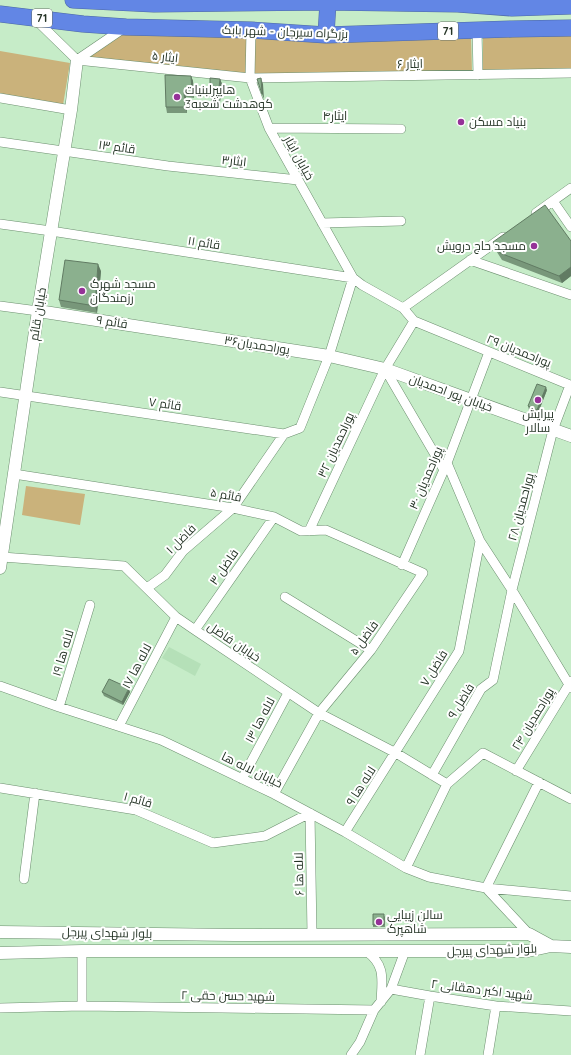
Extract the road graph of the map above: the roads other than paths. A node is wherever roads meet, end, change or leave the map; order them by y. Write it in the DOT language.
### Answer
graph roads {
  1 [pos="73,0"];
  2 [pos="188,2"];
  3 [pos="328,2"];
  4 [pos="458,2"];
  5 [pos="571,6"];
  6 [pos="0,14"];
  7 [pos="33,17"];
  8 [pos="126,27"];
  9 [pos="571,28"];
  10 [pos="251,30"];
  11 [pos="478,30"];
  12 [pos="326,35"];
  13 [pos="77,60"];
  14 [pos="571,73"];
  15 [pos="478,75"];
  16 [pos="250,78"];
  17 [pos="0,98"];
  18 [pos="71,110"];
  19 [pos="269,128"];
  20 [pos="401,128"];
  21 [pos="0,142"];
  22 [pos="64,152"];
  23 [pos="168,166"];
  24 [pos="298,180"];
  25 [pos="571,188"];
  26 [pos="553,202"];
  27 [pos="527,220"];
  28 [pos="401,221"];
  29 [pos="322,223"];
  30 [pos="0,224"];
  31 [pos="571,227"];
  32 [pos="51,231"];
  33 [pos="508,233"];
  34 [pos="470,260"];
  35 [pos="353,278"];
  36 [pos="570,294"];
  37 [pos="0,306"];
  38 [pos="403,308"];
  39 [pos="38,311"];
  40 [pos="414,321"];
  41 [pos="186,334"];
  42 [pos="490,352"];
  43 [pos="329,356"];
  44 [pos="385,369"];
  45 [pos="0,392"];
  46 [pos="26,396"];
  47 [pos="470,400"];
  48 [pos="553,430"];
  49 [pos="284,434"];
  50 [pos="571,436"];
  51 [pos="445,467"];
  52 [pos="14,474"];
  53 [pos="233,508"];
  54 [pos="274,517"];
  55 [pos="309,531"];
  56 [pos="480,541"];
  57 [pos="1,563"];
  58 [pos="402,565"];
  59 [pos="423,573"];
  60 [pos="147,588"];
  61 [pos="512,590"];
  62 [pos="284,597"];
  63 [pos="90,605"];
  64 [pos="176,617"];
  65 [pos="195,630"];
  66 [pos="371,650"];
  67 [pos="570,685"];
  68 [pos="0,686"];
  69 [pos="288,693"];
  70 [pos="59,707"];
  71 [pos="319,713"];
  72 [pos="119,726"];
  73 [pos="396,753"];
  74 [pos="516,771"];
  75 [pos="432,775"];
  76 [pos="242,779"];
  77 [pos="539,782"];
  78 [pos="447,784"];
  79 [pos="0,788"];
  80 [pos="34,793"];
  81 [pos="274,794"];
  82 [pos="571,799"];
  83 [pos="310,813"];
  84 [pos="345,832"];
  85 [pos="406,868"];
  86 [pos="24,879"];
  87 [pos="486,888"];
  88 [pos="570,894"];
  89 [pos="0,932"];
  90 [pos="312,934"];
  91 [pos="529,934"];
  92 [pos="214,935"];
  93 [pos="234,935"];
  94 [pos="552,946"];
  95 [pos="571,947"];
  96 [pos="82,951"];
  97 [pos="214,951"];
  98 [pos="232,951"];
  99 [pos="366,951"];
  100 [pos="404,951"];
  101 [pos="0,953"];
  102 [pos="391,989"];
  103 [pos="430,996"];
  104 [pos="381,1002"];
  105 [pos="82,1006"];
  106 [pos="496,1006"];
  107 [pos="0,1008"];
  108 [pos="374,1010"];
  109 [pos="571,1011"];
  110 [pos="351,1055"];
  111 [pos="420,1055"];
  112 [pos="488,1055"];
  1 -- 2 [label="highway, 71"];
  2 -- 3 [label="highway, 71"];
  3 -- 4 [label="highway, 71"];
  3 -- 12 [label="highway"];
  4 -- 5 [label="highway, 71"];
  6 -- 7 [label="highway, بزرگراه سیرجان - شهر بابک / 71"];
  7 -- 8 [label="highway, بزرگراه سیرجان - شهر بابک / 71"];
  7 -- 13 [label="street"];
  8 -- 10 [label="highway, بزرگراه سیرجان - شهر بابک / 71"];
  8 -- 13 [label="street"];
  9 -- 11 [label="highway, بزرگراه سیرجان - شهر بابک / 71"];
  10 -- 12 [label="highway, بزرگراه سیرجان - شهر بابک / 71"];
  10 -- 16 [label="street, خیابان ایثار"];
  11 -- 12 [label="highway, بزرگراه سیرجان - شهر بابک / 71"];
  11 -- 15 [label="street"];
  13 -- 16 [label="street, ایثار ۵"];
  13 -- 18 [label="main road, خیابان قائم"];
  14 -- 15 [label="street, ایثار ۶"];
  15 -- 16 [label="street, ایثار ۶"];
  16 -- 19 [label="street, خیابان ایثار"];
  17 -- 18 [label="street"];
  18 -- 22 [label="main road, خیابان قائم"];
  19 -- 20 [label="street, ایثار۴"];
  19 -- 24 [label="street, خیابان ایثار"];
  21 -- 22 [label="street, قائم ۱۳"];
  22 -- 23 [label="street, قائم ۱۳"];
  22 -- 32 [label="main road, خیابان قائم"];
  23 -- 24 [label="street, ایثار۳"];
  24 -- 29 [label="street, خیابان ایثار"];
  25 -- 26 [label="street"];
  26 -- 27 [label="street"];
  26 -- 31 [label="street"];
  28 -- 29 [label="street"];
  29 -- 35 [label="street, خیابان ایثار"];
  30 -- 32 [label="street, قائم ۱۱"];
  32 -- 35 [label="street, قائم ۱۱"];
  32 -- 39 [label="main road, خیابان قائم"];
  33 -- 34 [label="street"];
  34 -- 36 [label="street"];
  34 -- 38 [label="street"];
  35 -- 38 [label="street, خیابان ایثار"];
  35 -- 43 [label="street"];
  37 -- 39 [label="street"];
  38 -- 40 [label="street"];
  39 -- 41 [label="main road, قائم ۹"];
  39 -- 46 [label="main road, خیابان قائم"];
  40 -- 42 [label="street, پوراحمدیان ۲۹"];
  40 -- 44 [label="street, پوراحمدیان ۳۲"];
  41 -- 43 [label="main road, پوراحمدیان۳۶"];
  42 -- 47 [label="street, پوراحمدیان ۳۰"];
  42 -- 48 [label="street, پوراحمدیان ۲۹"];
  43 -- 44 [label="main road, خیابان پور احمدیان"];
  43 -- 49 [label="street, قائم ۷"];
  44 -- 47 [label="main road, خیابان پور احمدیان"];
  44 -- 51 [label="street"];
  44 -- 55 [label="street, پوراحمدیان ۳۲"];
  45 -- 46 [label="street, قائم ۷"];
  46 -- 49 [label="street, قائم ۷"];
  46 -- 52 [label="main road, خیابان قائم"];
  47 -- 48 [label="main road, خیابان پور احمدیان"];
  47 -- 51 [label="street, پوراحمدیان ۳۰"];
  48 -- 50 [label="main road, خیابان پور احمدیان"];
  48 -- 61 [label="street, پوراحمدیان ۲۸"];
  49 -- 53 [label="street, فاضل ۱"];
  51 -- 56 [label="street"];
  51 -- 58 [label="street, پوراحمدیان ۳۰"];
  52 -- 53 [label="street, قائم ۵"];
  52 -- 57 [label="main road, خیابان قائم"];
  53 -- 54 [label="street, قائم ۵"];
  53 -- 60 [label="street, فاضل ۱"];
  54 -- 55 [label="street, قائم ۵"];
  54 -- 65 [label="street, فاضل ۳"];
  55 -- 58 [label="street, قائم ۵"];
  56 -- 61 [label="street"];
  56 -- 73 [label="street, فاضل ۷"];
  57 -- 60 [label="street, خیابان فاضل"];
  58 -- 59 [label="street, قائم ۵"];
  59 -- 66 [label="street, فاضل ۵"];
  60 -- 64 [label="street, خیابان فاضل"];
  61 -- 67 [label="street"];
  61 -- 75 [label="street, فاضل ۹"];
  62 -- 66 [label="street"];
  63 -- 70 [label="street, لاله ها ۱۹"];
  64 -- 65 [label="street, خیابان فاضل"];
  64 -- 72 [label="street, لاله ها ۱۷"];
  65 -- 69 [label="street, خیابان فاضل"];
  66 -- 71 [label="street, فاضل ۵"];
  67 -- 74 [label="street, پوراحمدیان ۲۴"];
  68 -- 70 [label="street, خیابان لاله ها"];
  69 -- 71 [label="street, خیابان فاضل"];
  69 -- 76 [label="street, لاله ها ۱۳"];
  70 -- 72 [label="street, خیابان لاله ها"];
  71 -- 73 [label="street, خیابان فاضل"];
  71 -- 81 [label="street, فاضل ۵"];
  72 -- 76 [label="street, خیابان لاله ها"];
  73 -- 75 [label="street, خیابان فاضل"];
  73 -- 84 [label="street, لاله ها ۹"];
  74 -- 77 [label="street"];
  74 -- 78 [label="street"];
  75 -- 78 [label="street, خیابان فاضل"];
  76 -- 81 [label="street, خیابان لاله ها"];
  77 -- 82 [label="street"];
  77 -- 87 [label="street"];
  78 -- 85 [label="street"];
  79 -- 80 [label="street, قائم ۱"];
  80 -- 83 [label="street, قائم ۱"];
  80 -- 86 [label="street"];
  81 -- 83 [label="street, خیابان لاله ها"];
  83 -- 84 [label="street, خیابان لاله ها"];
  83 -- 90 [label="street, لاله ها ۶"];
  84 -- 85 [label="street, خیابان لاله ها"];
  85 -- 87 [label="street, خیابان لاله ها"];
  87 -- 88 [label="street, خیابان لاله ها"];
  87 -- 91 [label="street"];
  89 -- 92 [label="main road, بلوار شهدای پیرجل"];
  90 -- 91 [label="main road, بلوار شهدای پیرجل"];
  90 -- 93 [label="main road, بلوار شهدای پیرجل"];
  91 -- 94 [label="main road, بلوار شهدای پیرجل"];
  92 -- 93 [label="main road, بلوار شهدای پیرجل"];
  92 -- 97 [label="main road"];
  93 -- 98 [label="main road"];
  94 -- 95 [label="main road"];
  94 -- 100 [label="main road, بلوار شهدای پیرجل"];
  96 -- 97 [label="main road, بلوار شهدای پیرجل"];
  96 -- 101 [label="main road, بلوار شهدای پیرجل"];
  96 -- 105 [label="street"];
  97 -- 98 [label="main road, بلوار شهدای پیرجل"];
  98 -- 99 [label="main road, بلوار شهدای پیرجل"];
  99 -- 100 [label="main road, بلوار شهدای پیرجل"];
  99 -- 104 [label="street"];
  100 -- 102 [label="street"];
  102 -- 103 [label="street, شهید اکبر دهقانی ۲"];
  102 -- 104 [label="street"];
  103 -- 106 [label="street, شهید اکبر دهقانی ۲"];
  103 -- 111 [label="street"];
  104 -- 108 [label="street"];
  105 -- 107 [label="street, شهید حسن حقی ۲"];
  105 -- 108 [label="street, شهید حسن حقی ۲"];
  106 -- 109 [label="street, شهید اکبر دهقانی ۲"];
  106 -- 112 [label="street"];
  108 -- 110 [label="street"];
}
